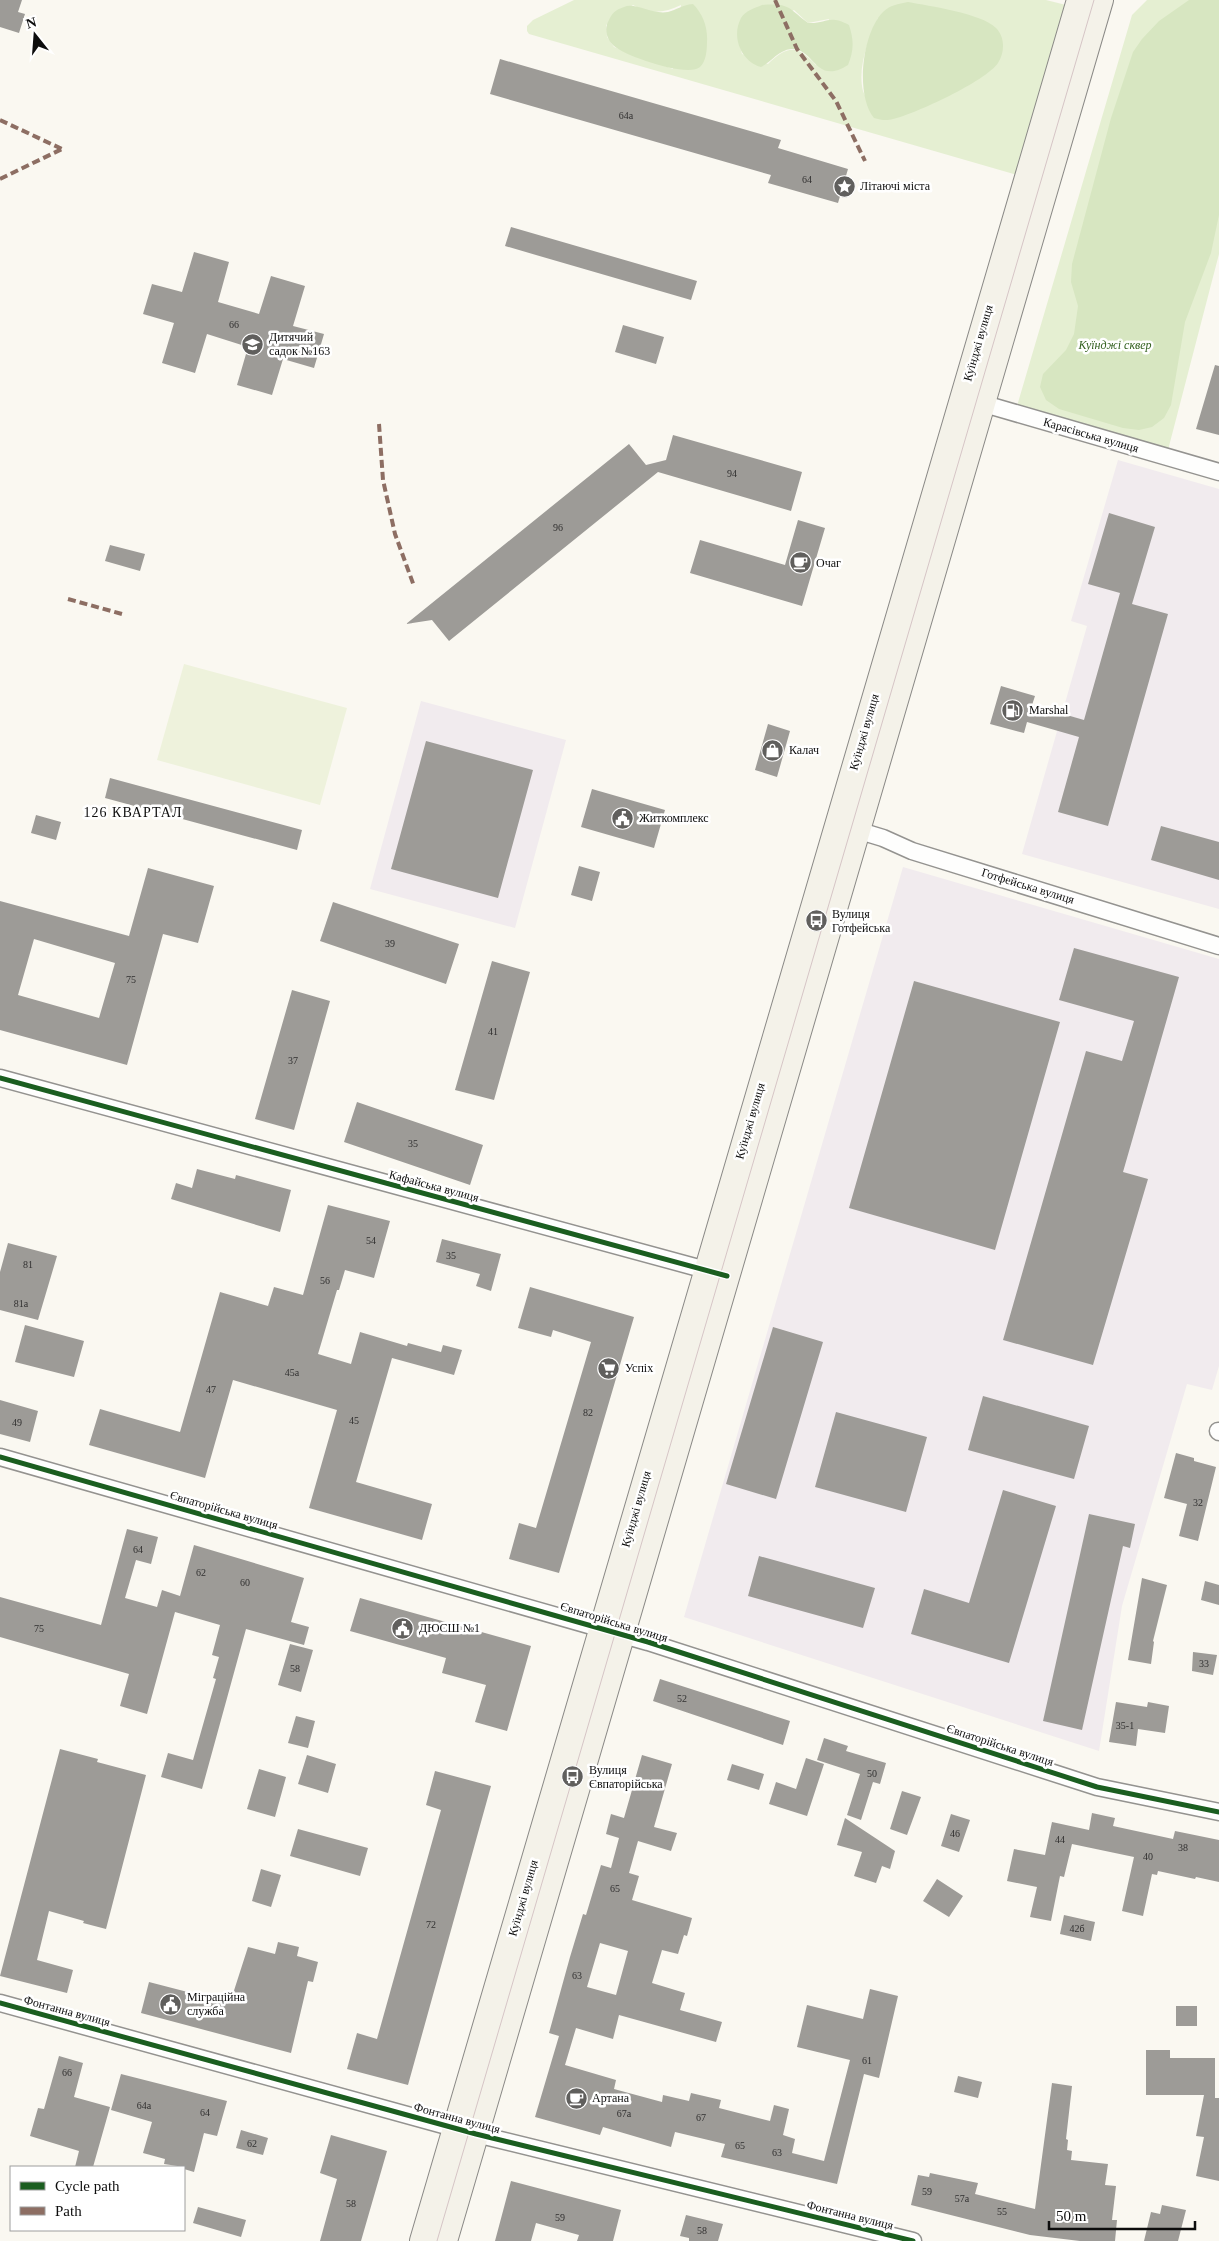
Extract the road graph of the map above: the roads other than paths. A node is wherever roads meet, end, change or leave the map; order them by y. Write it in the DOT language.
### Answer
graph roads {
  1 [pos="1079,0"];
  2 [pos="1101,0"];
  3 [pos="973,400"];
  4 [pos="1219,472"];
  5 [pos="848,828"];
  6 [pos="1219,946"];
  7 [pos="0,1078"];
  8 [pos="717,1273"];
  9 [pos="0,1457"];
  10 [pos="612,1631"];
  11 [pos="1219,1812"];
  12 [pos="0,2003"];
  13 [pos="465,2131"];
  14 [pos="422,2241"];
  15 [pos="444,2241"];
  16 [pos="913,2241"];
  1 -- 3 [label="main road, Куїнджі вулиця"];
  2 -- 3 [label="main road, Куїнджі вулиця"];
  3 -- 4 [label="street, Карасівська вулиця"];
  3 -- 5 [label="main road, Куїнджі вулиця"];
  5 -- 6 [label="street, Готфейська вулиця"];
  5 -- 8 [label="main road, Куїнджі вулиця"];
  7 -- 8 [label="street, Кафайська вулиця"];
  8 -- 10 [label="main road, Куїнджі вулиця"];
  9 -- 10 [label="street, Євпаторійська вулиця"];
  10 -- 11 [label="street, Євпаторійська вулиця"];
  10 -- 13 [label="main road, Куїнджі вулиця"];
  12 -- 13 [label="street, Фонтанна вулиця"];
  13 -- 14 [label="main road, Куїнджі вулиця"];
  13 -- 15 [label="main road, Куїнджі вулиця"];
  13 -- 16 [label="street, Фонтанна вулиця"];
}
